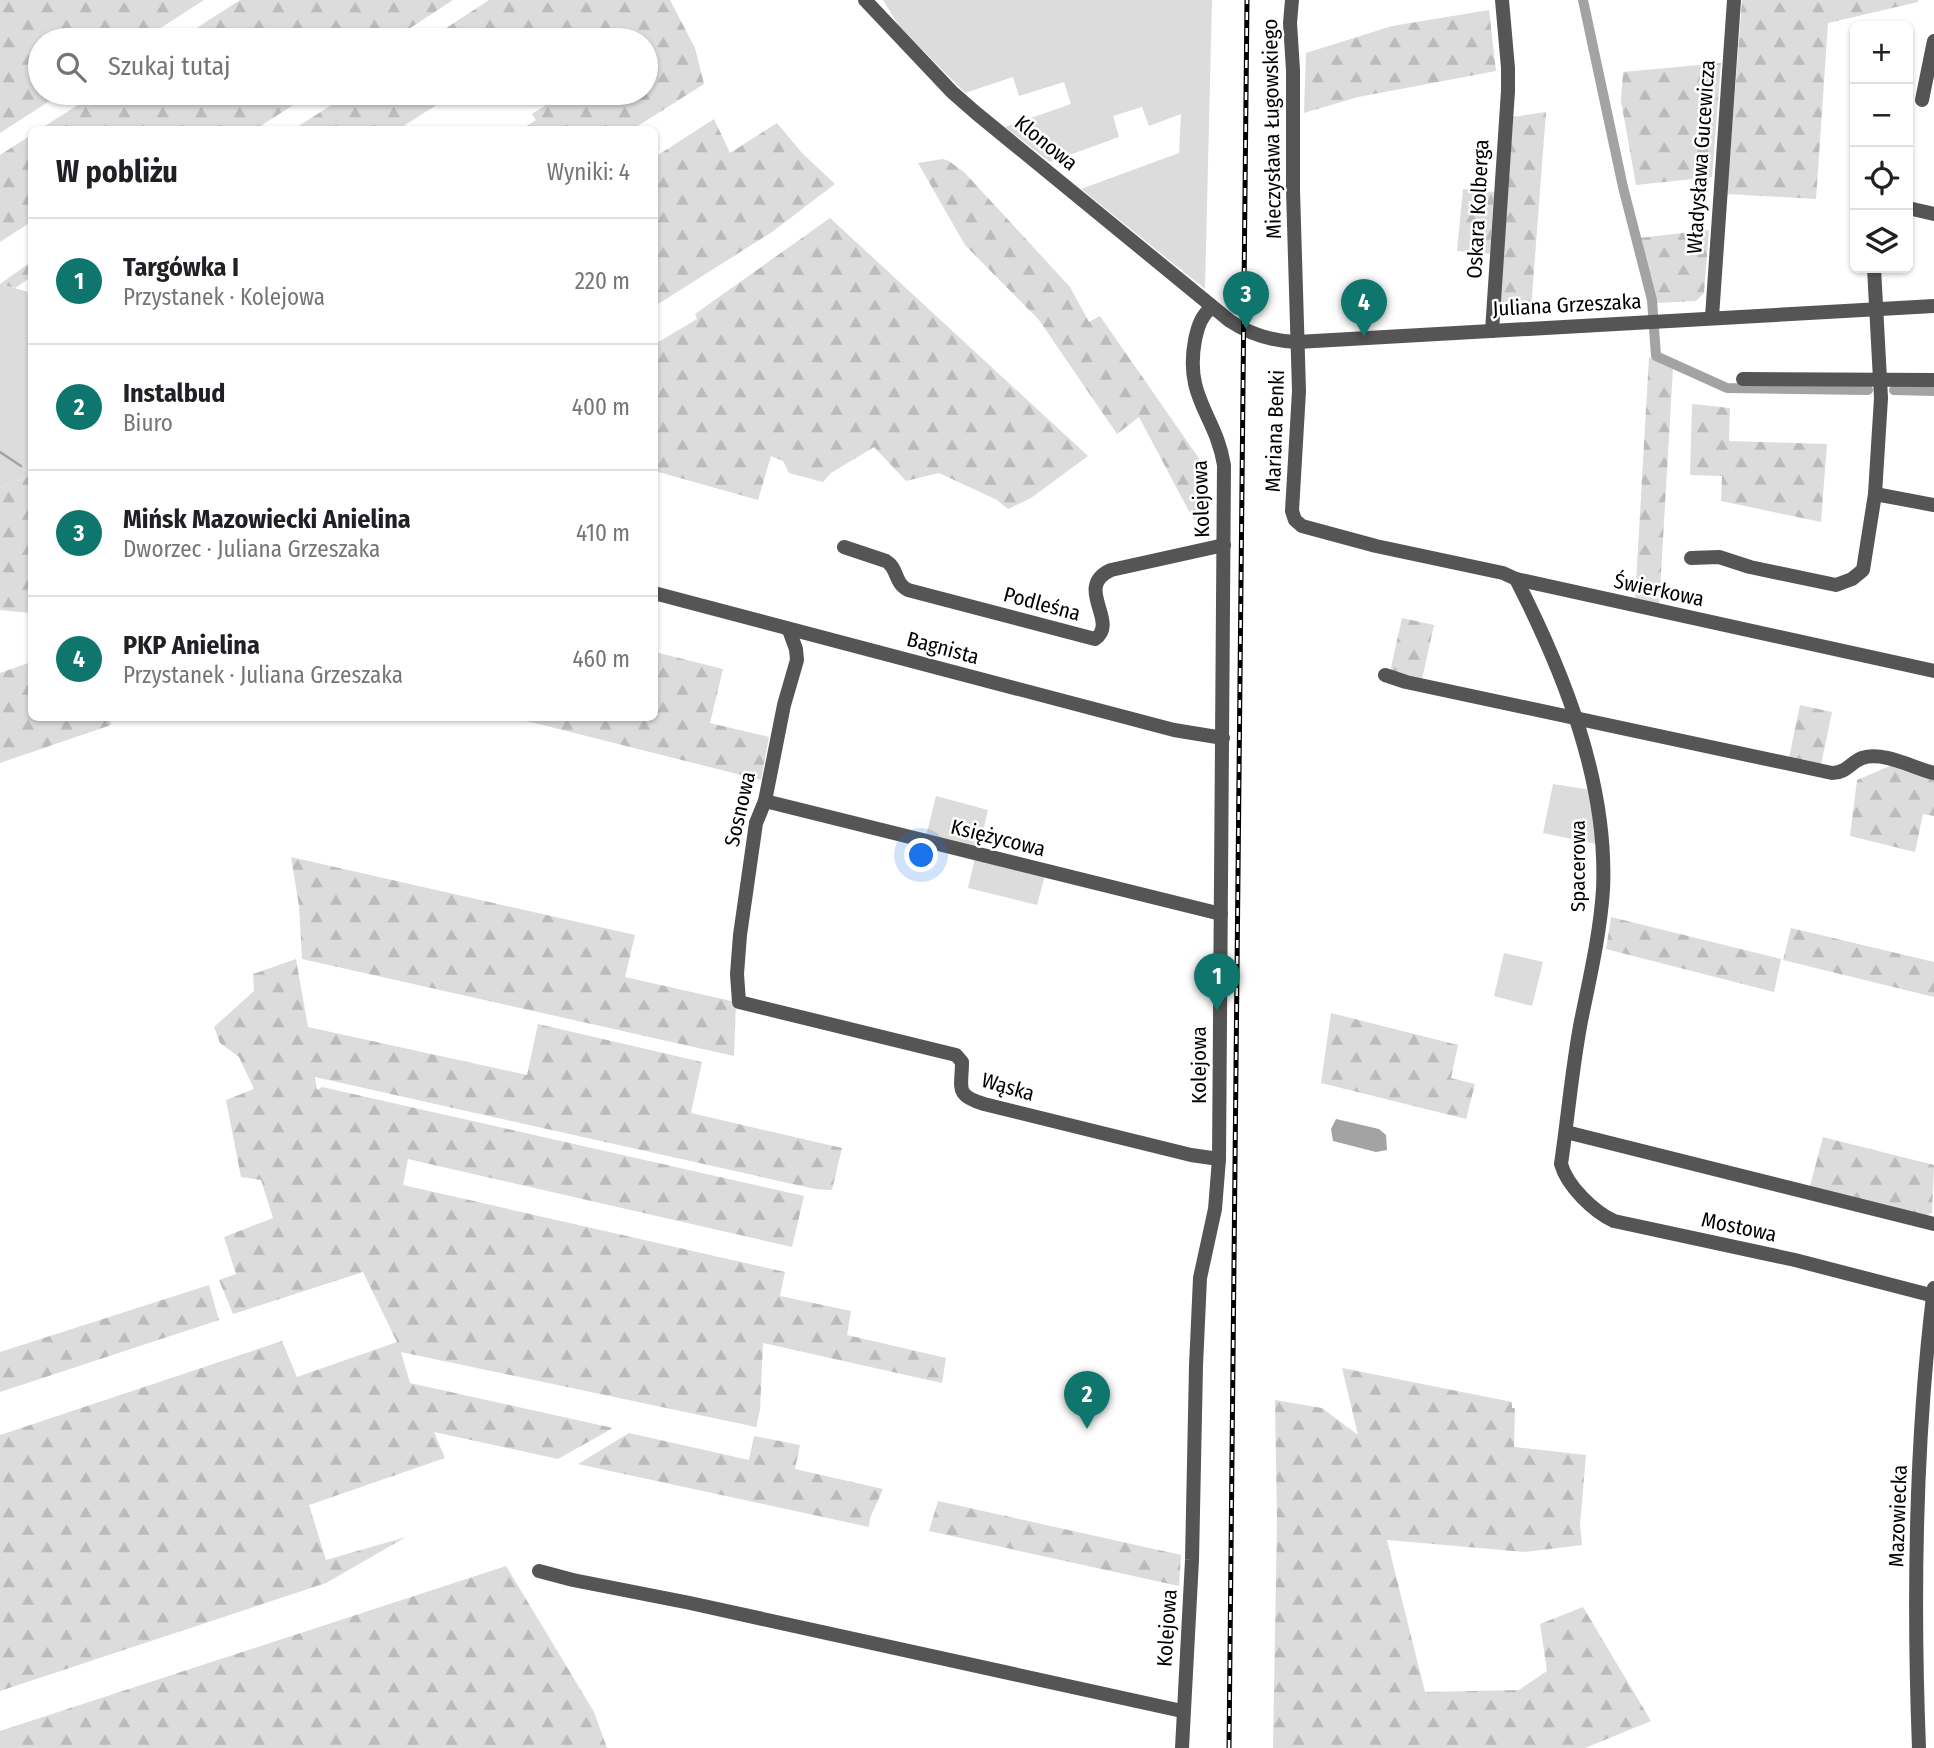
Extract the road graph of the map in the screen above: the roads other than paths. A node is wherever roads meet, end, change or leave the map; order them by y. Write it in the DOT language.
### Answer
graph roads {
  1 [pos="865,0"];
  2 [pos="1292,0"];
  3 [pos="1503,0"];
  4 [pos="1734,0"];
  5 [pos="1934,41"];
  6 [pos="1922,100"];
  7 [pos="1913,209"];
  8 [pos="1934,214"];
  9 [pos="1874,273"];
  10 [pos="1934,306"];
  11 [pos="1212,307"];
  12 [pos="1876,309"];
  13 [pos="1712,317"];
  14 [pos="1492,331"];
  15 [pos="1297,342"];
  16 [pos="1743,379"];
  17 [pos="1881,380"];
  18 [pos="1934,380"];
  19 [pos="1875,494"];
  20 [pos="1934,505"];
  21 [pos="1224,545"];
  22 [pos="1376,546"];
  23 [pos="845,547"];
  24 [pos="1690,558"];
  25 [pos="1516,579"];
  26 [pos="658,594"];
  27 [pos="789,630"];
  28 [pos="1934,671"];
  29 [pos="1385,675"];
  30 [pos="1575,717"];
  31 [pos="1223,738"];
  32 [pos="1934,772"];
  33 [pos="765,801"];
  34 [pos="1221,914"];
  35 [pos="739,1002"];
  36 [pos="1566,1132"];
  37 [pos="1219,1159"];
  38 [pos="1561,1164"];
  39 [pos="1934,1224"];
  40 [pos="1934,1293"];
  41 [pos="1927,1464"];
  42 [pos="539,1571"];
  43 [pos="1182,1711"];
  44 [pos="1182,1748"];
  45 [pos="1919,1748"];
  1 -- 11 [label="street, Klonowa"];
  2 -- 15 [label="street, Mieczysława Ługowskiego"];
  3 -- 14 [label="street, Oskara Kolberga"];
  4 -- 13 [label="street, Władysława Gucewicza"];
  5 -- 6 [label="street"];
  7 -- 8 [label="street"];
  9 -- 12 [label="street"];
  10 -- 12 [label="street, Juliana Grzeszaka"];
  11 -- 15 [label="street, Juliana Grzeszaka"];
  11 -- 21 [label="street, Kolejowa"];
  12 -- 13 [label="street, Juliana Grzeszaka"];
  12 -- 17 [label="street"];
  13 -- 14 [label="street, Juliana Grzeszaka"];
  14 -- 15 [label="street, Juliana Grzeszaka"];
  15 -- 22 [label="street, Mariana Benki"];
  16 -- 17 [label="street"];
  17 -- 18 [label="street"];
  17 -- 19 [label="street"];
  19 -- 20 [label="street"];
  19 -- 24 [label="street"];
  21 -- 23 [label="street, Podleśna"];
  21 -- 31 [label="street, Kolejowa"];
  22 -- 25 [label="street, Świerkowa"];
  25 -- 28 [label="street, Świerkowa"];
  25 -- 30 [label="street, Spacerowa"];
  26 -- 27 [label="street, Bagnista"];
  27 -- 31 [label="street, Bagnista"];
  27 -- 33 [label="street, Sosnowa"];
  29 -- 30 [label="street"];
  30 -- 32 [label="street"];
  30 -- 36 [label="street, Spacerowa"];
  31 -- 34 [label="street, Kolejowa"];
  33 -- 34 [label="street, Księżycowa"];
  33 -- 35 [label="street, Sosnowa"];
  34 -- 37 [label="street, Kolejowa"];
  35 -- 37 [label="street, Wąska"];
  36 -- 38 [label="street, Spacerowa"];
  36 -- 39 [label="street"];
  37 -- 43 [label="street, Kolejowa"];
  38 -- 40 [label="street, Mostowa"];
  40 -- 41 [label="street, Mazowiecka"];
  41 -- 45 [label="street, Mazowiecka"];
  42 -- 43 [label="street"];
  43 -- 44 [label="street, Kolejowa"];
}
